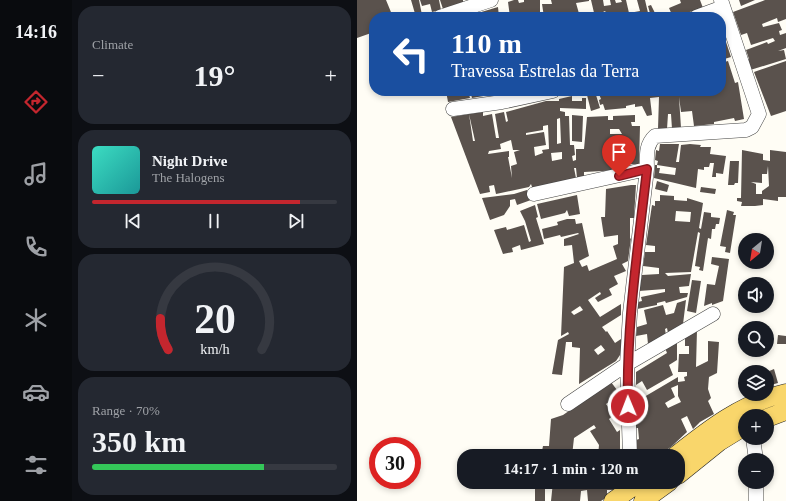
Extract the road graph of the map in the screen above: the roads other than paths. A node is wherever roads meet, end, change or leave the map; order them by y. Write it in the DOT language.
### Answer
graph roads {
  1 [pos="491,0"];
  2 [pos="722,4"];
  3 [pos="455,12"];
  4 [pos="706,12"];
  5 [pos="726,16"];
  6 [pos="530,96"];
  7 [pos="453,109"];
  8 [pos="647,169"];
  9 [pos="534,194"];
  10 [pos="713,314"];
  11 [pos="627,364"];
  12 [pos="786,393"];
  13 [pos="568,404"];
  14 [pos="786,411"];
  15 [pos="774,415"];
  16 [pos="738,430"];
  17 [pos="630,449"];
  18 [pos="684,449"];
  19 [pos="685,469"];
  20 [pos="756,489"];
  21 [pos="636,491"];
  22 [pos="613,501"];
  23 [pos="756,501"];
  1 -- 3 [label="street"];
  2 -- 4 [label="street"];
  5 -- 8 [label="street"];
  6 -- 7 [label="street"];
  8 -- 9 [label="street"];
  8 -- 11 [label="street"];
  10 -- 11 [label="street"];
  11 -- 13 [label="street"];
  11 -- 17 [label="street"];
  12 -- 18 [label="main road"];
  14 -- 15 [label="main road"];
  16 -- 19 [label="main road"];
  20 -- 23 [label="street"];
  21 -- 22 [label="main road"];
}
